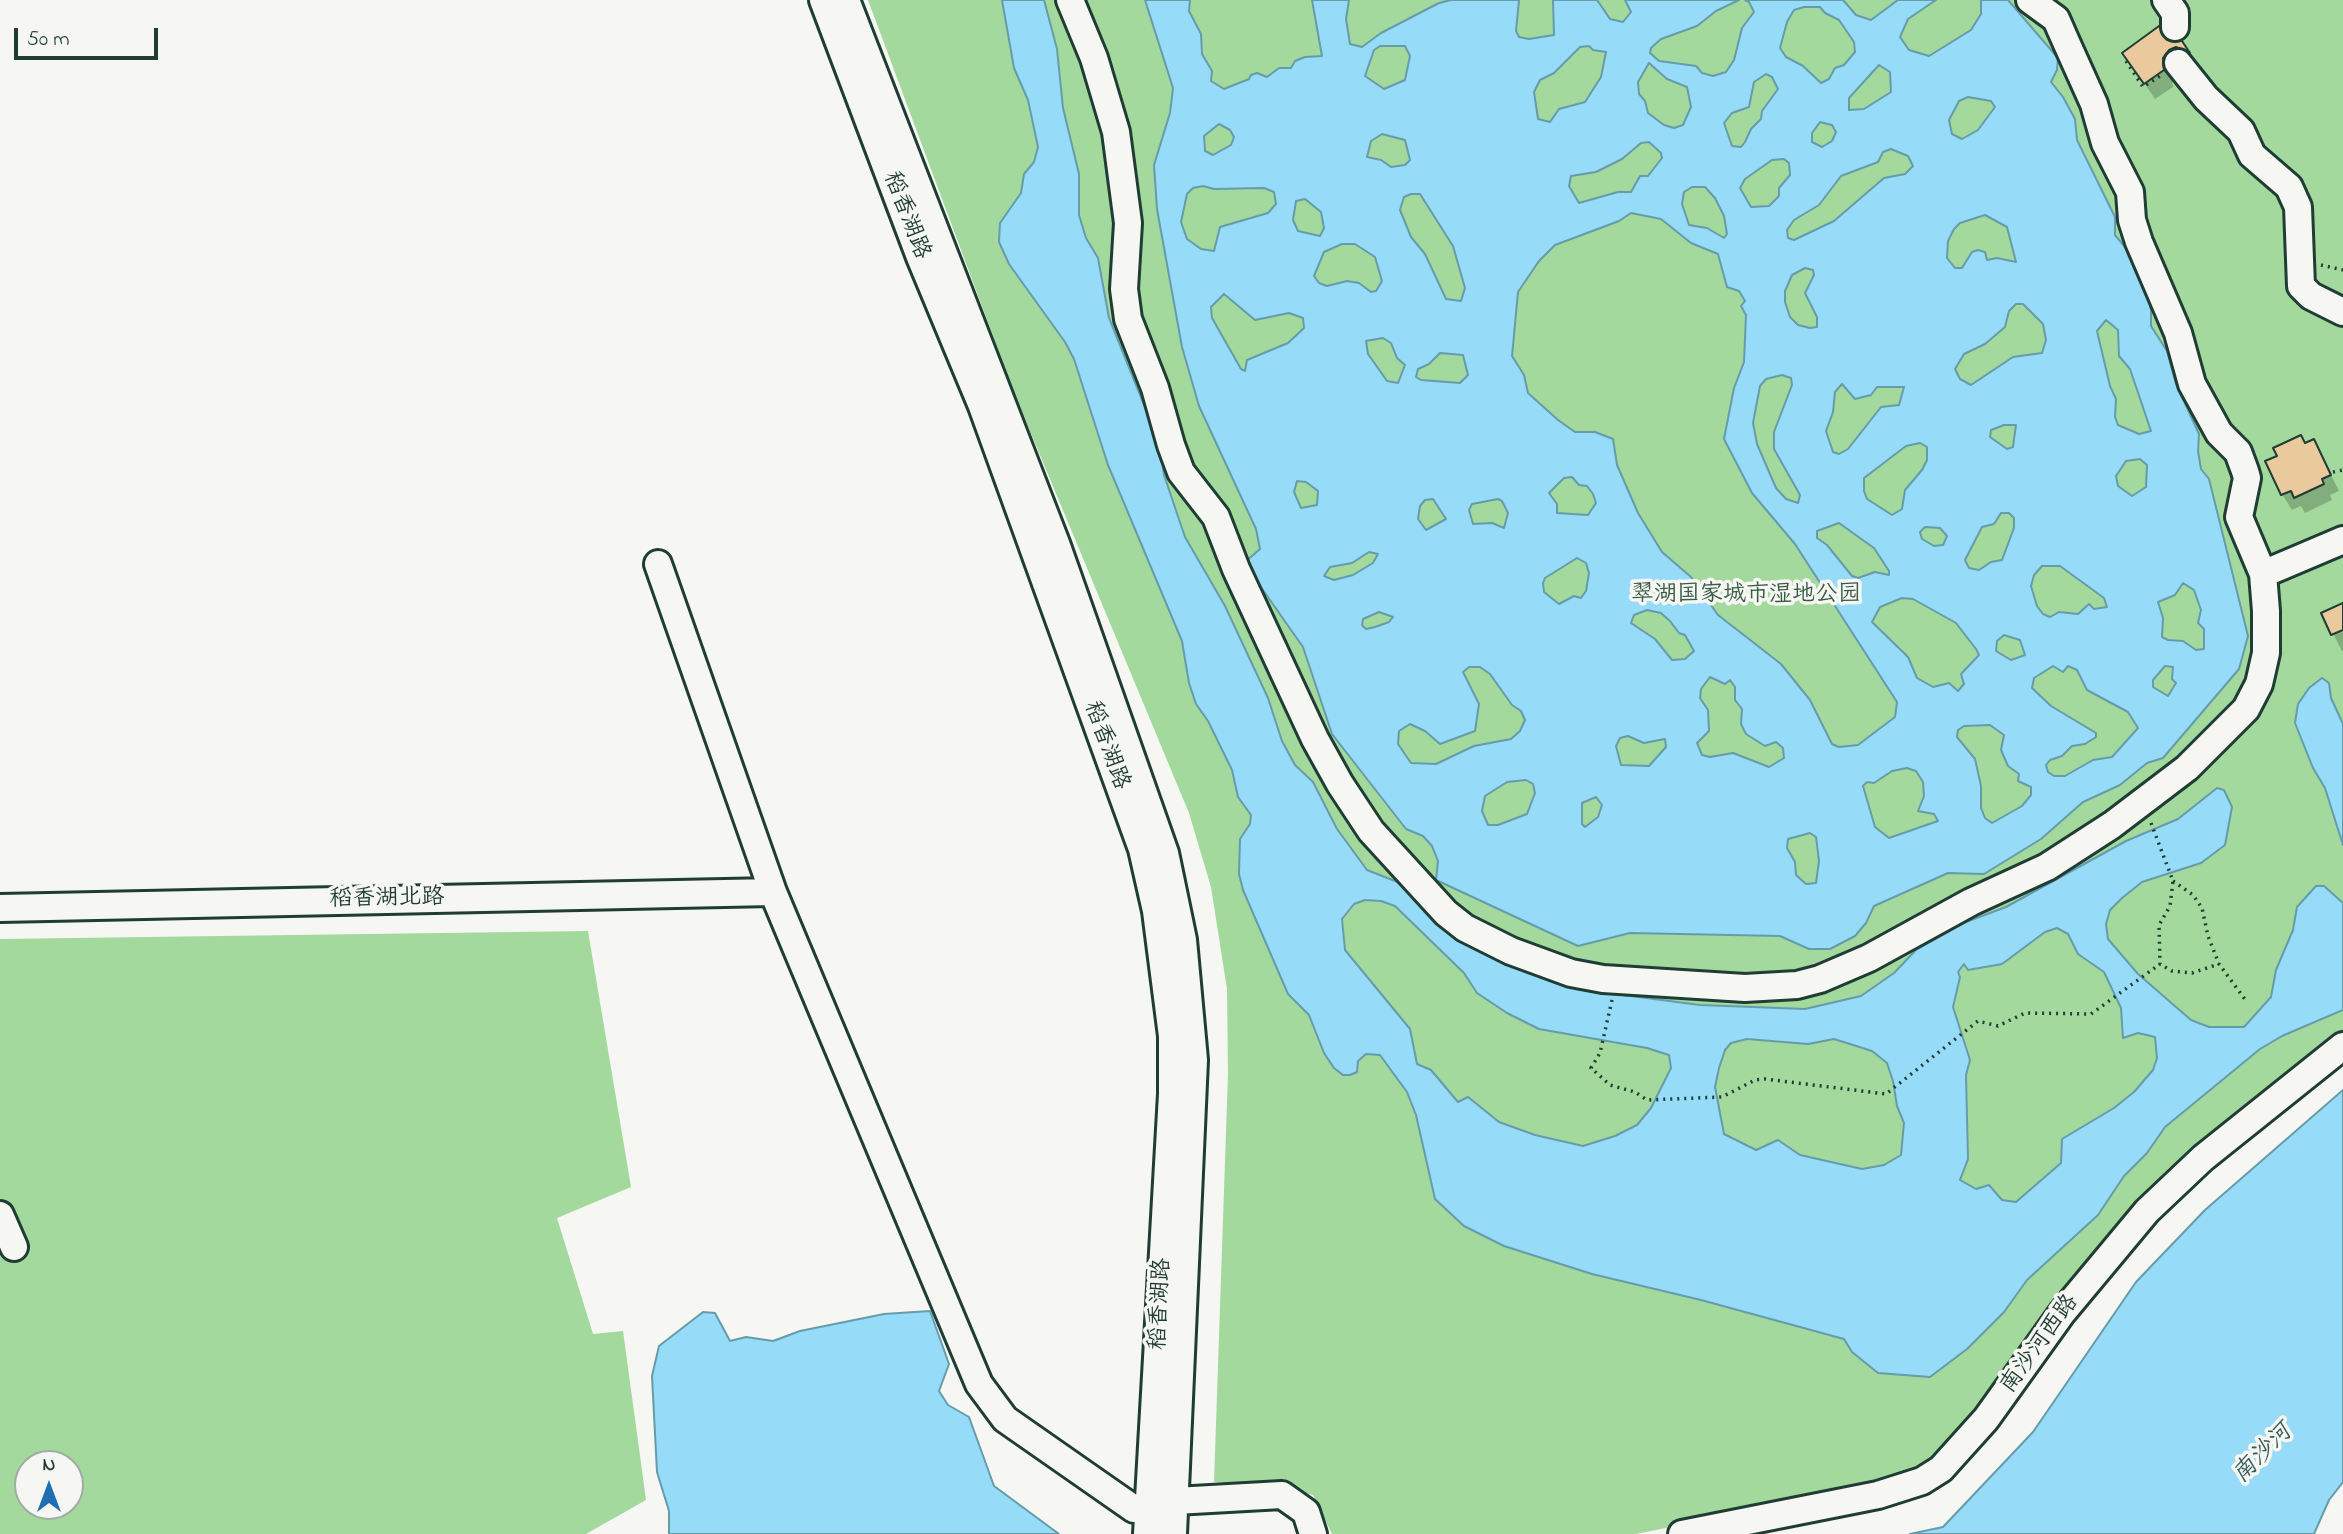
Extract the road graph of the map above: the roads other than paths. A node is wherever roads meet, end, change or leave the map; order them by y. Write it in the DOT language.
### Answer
graph roads {
  1 [pos="823,0"];
  2 [pos="846,0"];
  3 [pos="1070,0"];
  4 [pos="2030,0"];
  5 [pos="2165,0"];
  6 [pos="2175,26"];
  7 [pos="2178,63"];
  8 [pos="2343,312"];
  9 [pos="2343,540"];
  10 [pos="658,564"];
  11 [pos="2263,573"];
  12 [pos="774,892"];
  13 [pos="0,908"];
  14 [pos="2343,1046"];
  15 [pos="0,1215"];
  16 [pos="14,1248"];
  17 [pos="1162,1504"];
  18 [pos="1147,1534"];
  19 [pos="1172,1534"];
  20 [pos="1313,1534"];
  21 [pos="1682,1534"];
  1 -- 17 [label="street, 稻香湖路"];
  2 -- 17 [label="street, 稻香湖路"];
  3 -- 11 [label="street"];
  4 -- 11 [label="street"];
  5 -- 6 [label="street"];
  7 -- 8 [label="street"];
  9 -- 11 [label="street"];
  10 -- 12 [label="street"];
  12 -- 13 [label="street, 稻香湖北路"];
  12 -- 17 [label="street"];
  14 -- 21 [label="street, 南沙河西路"];
  15 -- 16 [label="street"];
  17 -- 18 [label="street, 稻香湖路"];
  17 -- 19 [label="street, 稻香湖路"];
  17 -- 20 [label="street"];
}
